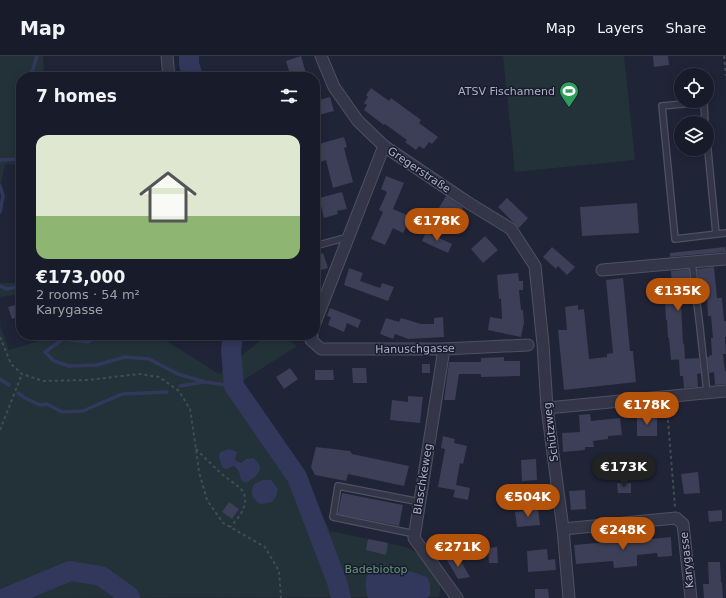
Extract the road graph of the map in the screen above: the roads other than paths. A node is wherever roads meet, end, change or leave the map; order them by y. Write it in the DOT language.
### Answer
graph roads {
  1 [pos="167,56"];
  2 [pos="320,56"];
  3 [pos="169,72"];
  4 [pos="705,116"];
  5 [pos="384,146"];
  6 [pos="709,156"];
  7 [pos="726,233"];
  8 [pos="716,234"];
  9 [pos="348,237"];
  10 [pos="320,245"];
  11 [pos="726,259"];
  12 [pos="692,262"];
  13 [pos="535,266"];
  14 [pos="602,270"];
  15 [pos="320,310"];
  16 [pos="312,340"];
  17 [pos="528,345"];
  18 [pos="444,349"];
  19 [pos="726,391"];
  20 [pos="707,393"];
  21 [pos="547,408"];
  22 [pos="420,502"];
  23 [pos="563,529"];
  24 [pos="415,534"];
  25 [pos="455,597"];
  26 [pos="569,598"];
  27 [pos="691,598"];
  1 -- 3 [label="street"];
  2 -- 5 [label="street, Gregerstraße"];
  4 -- 8 [label="lane"];
  5 -- 9 [label="street"];
  5 -- 13 [label="street, Gregerstraße"];
  6 -- 8 [label="lane"];
  7 -- 8 [label="lane"];
  9 -- 10 [label="lane"];
  9 -- 15 [label="street"];
  11 -- 12 [label="street"];
  12 -- 14 [label="street"];
  12 -- 20 [label="lane"];
  13 -- 21 [label="street, Schützweg"];
  16 -- 18 [label="street, Hanuschgasse"];
  17 -- 18 [label="street, Hanuschgasse"];
  18 -- 22 [label="street, Blaschkeweg"];
  19 -- 20 [label="street"];
  20 -- 21 [label="street"];
  21 -- 23 [label="street, Schützweg"];
  22 -- 24 [label="street, Blaschkeweg"];
  22 -- 24 [label="lane"];
  23 -- 26 [label="street, Schützweg"];
  23 -- 27 [label="street, Karygasse"];
  24 -- 25 [label="street"];
}
